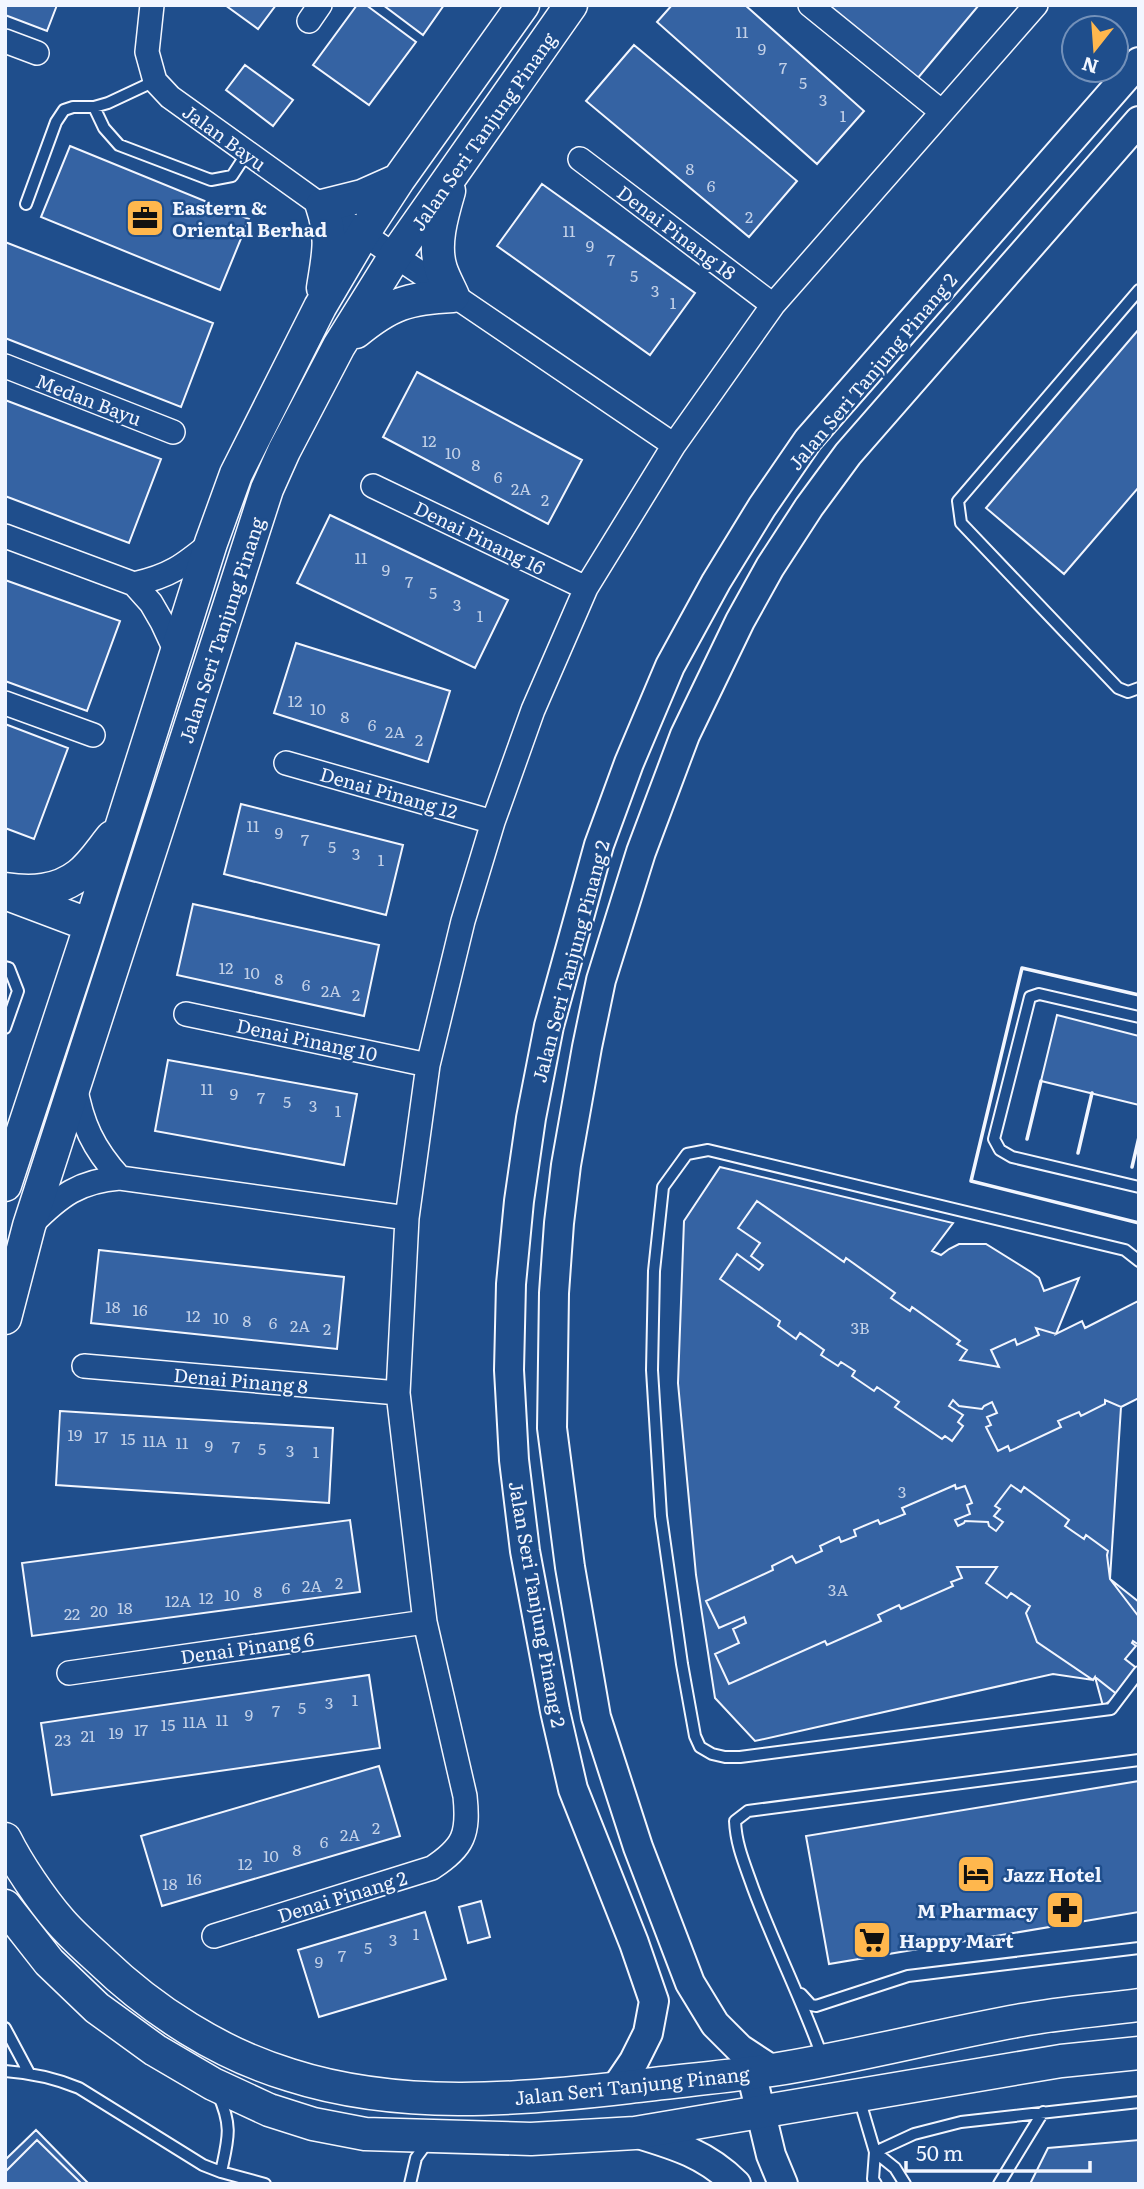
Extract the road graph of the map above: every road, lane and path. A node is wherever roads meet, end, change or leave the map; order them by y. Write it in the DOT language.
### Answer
graph roads {
  1 [pos="152,5"];
  2 [pos="523,5"];
  3 [pos="571,5"];
  4 [pos="810,5"];
  5 [pos="1036,5"];
  6 [pos="5,41"];
  7 [pos="37,53"];
  8 [pos="1139,62"];
  9 [pos="155,81"];
  10 [pos="94,107"];
  11 [pos="942,112"];
  12 [pos="1139,121"];
  13 [pos="247,153"];
  14 [pos="580,159"];
  15 [pos="454,174"];
  16 [pos="399,179"];
  17 [pos="26,204"];
  18 [pos="321,206"];
  19 [pos="363,234"];
  20 [pos="395,256"];
  21 [pos="1139,290"];
  22 [pos="453,296"];
  23 [pos="774,305"];
  24 [pos="320,307"];
  25 [pos="339,346"];
  26 [pos="5,366"];
  27 [pos="173,432"];
  28 [pos="674,446"];
  29 [pos="373,486"];
  30 [pos="5,536"];
  31 [pos="211,543"];
  32 [pos="134,584"];
  33 [pos="586,589"];
  34 [pos="176,652"];
  35 [pos="1139,688"];
  36 [pos="5,703"];
  37 [pos="93,735"];
  38 [pos="286,762"];
  39 [pos="493,822"];
  40 [pos="120,829"];
  41 [pos="5,891"];
  42 [pos="90,925"];
  43 [pos="5,967"];
  44 [pos="186,1014"];
  45 [pos="1139,1017"];
  46 [pos="5,1028"];
  47 [pos="428,1065"];
  48 [pos="75,1085"];
  49 [pos="120,1178"];
  50 [pos="5,1185"];
  51 [pos="1139,1187"];
  52 [pos="408,1218"];
  53 [pos="29,1226"];
  54 [pos="1139,1261"];
  55 [pos="5,1318"];
  56 [pos="84,1366"];
  57 [pos="398,1393"];
  58 [pos="425,1622"];
  59 [pos="1139,1672"];
  60 [pos="69,1673"];
  61 [pos="1139,1760"];
  62 [pos="8,1852"];
  63 [pos="5,1906"];
  64 [pos="214,1936"];
  65 [pos="1139,1948"];
  66 [pos="795,1986"];
  67 [pos="847,1998"];
  68 [pos="1139,2005"];
  69 [pos="5,2028"];
  70 [pos="1139,2053"];
  71 [pos="844,2056"];
  72 [pos="813,2062"];
  73 [pos="5,2071"];
  74 [pos="762,2071"];
  75 [pos="29,2073"];
  76 [pos="213,2084"];
  77 [pos="615,2089"];
  78 [pos="858,2096"];
  79 [pos="1139,2102"];
  80 [pos="760,2112"];
  81 [pos="1043,2112"];
  82 [pos="635,2133"];
  83 [pos="434,2136"];
  84 [pos="875,2152"];
  85 [pos="220,2172"];
  86 [pos="265,2184"];
  87 [pos="410,2184"];
  88 [pos="736,2184"];
  89 [pos="783,2184"];
  90 [pos="876,2184"];
  91 [pos="905,2184"];
  92 [pos="999,2184"];
  1 -- 9 [label="street"];
  2 -- 16 [label="main road, Jalan Seri Tanjung Pinang"];
  3 -- 15 [label="main road, Jalan Seri Tanjung Pinang"];
  4 -- 11 [label="street"];
  5 -- 11 [label="street"];
  6 -- 7 [label="street"];
  8 -- 77 [label="street, Jalan Seri Tanjung Pinang 2"];
  9 -- 10 [label="lane"];
  9 -- 13 [label="street, Jalan Bayu"];
  10 -- 13 [label="lane"];
  10 -- 17 [label="lane"];
  11 -- 23 [label="street"];
  12 -- 74 [label="street, Jalan Seri Tanjung Pinang 2"];
  13 -- 18 [label="street, Jalan Bayu"];
  14 -- 23 [label="street, Denai Pinang 18"];
  15 -- 20 [label="main road, Jalan Seri Tanjung Pinang"];
  15 -- 22 [label="main road"];
  16 -- 18 [label="main road"];
  16 -- 19 [label="main road, Jalan Seri Tanjung Pinang"];
  18 -- 19 [label="street, Jalan Bayu"];
  18 -- 24 [label="main road"];
  19 -- 20 [label="street, Jalan Bayu"];
  19 -- 24 [label="main road, Jalan Seri Tanjung Pinang"];
  20 -- 22 [label="street, Jalan Bayu"];
  20 -- 25 [label="main road, Jalan Seri Tanjung Pinang"];
  21 -- 35 [label="lane"];
  22 -- 25 [label="main road"];
  22 -- 28 [label="street, Jalan Bayu"];
  23 -- 28 [label="street"];
  24 -- 31 [label="main road, Jalan Seri Tanjung Pinang"];
  25 -- 48 [label="main road, Jalan Seri Tanjung Pinang"];
  26 -- 27 [label="street, Medan Bayu"];
  28 -- 33 [label="street"];
  29 -- 33 [label="street, Denai Pinang 16"];
  30 -- 32 [label="street"];
  31 -- 32 [label="street"];
  31 -- 34 [label="main road, Jalan Seri Tanjung Pinang"];
  32 -- 34 [label="street"];
  33 -- 39 [label="street"];
  34 -- 40 [label="main road, Jalan Seri Tanjung Pinang"];
  36 -- 37 [label="street"];
  38 -- 39 [label="street, Denai Pinang 12"];
  39 -- 47 [label="street"];
  40 -- 41 [label="main road"];
  40 -- 42 [label="main road, Jalan Seri Tanjung Pinang"];
  41 -- 42 [label="main road"];
  42 -- 50 [label="main road, Jalan Seri Tanjung Pinang"];
  43 -- 46 [label="lane"];
  44 -- 47 [label="street, Denai Pinang 10"];
  45 -- 51 [label="lane"];
  47 -- 52 [label="street"];
  48 -- 49 [label="street"];
  48 -- 53 [label="main road, Jalan Seri Tanjung Pinang"];
  49 -- 52 [label="street"];
  49 -- 53 [label="street"];
  52 -- 57 [label="street"];
  53 -- 55 [label="main road, Jalan Seri Tanjung Pinang"];
  54 -- 59 [label="lane"];
  56 -- 57 [label="street, Denai Pinang 8"];
  57 -- 58 [label="street"];
  58 -- 60 [label="street, Denai Pinang 6"];
  58 -- 64 [label="street, Denai Pinang 2"];
  61 -- 66 [label="lane"];
  62 -- 77 [label="main road, Jalan Seri Tanjung Pinang"];
  63 -- 76 [label="main road"];
  65 -- 67 [label="lane"];
  66 -- 67 [label="lane"];
  66 -- 72 [label="lane"];
  67 -- 71 [label="lane"];
  68 -- 71 [label="main road, Jalan Seri Tanjung Pinang"];
  69 -- 75 [label="lane"];
  70 -- 78 [label="main road"];
  71 -- 72 [label="main road, Jalan Seri Tanjung Pinang"];
  72 -- 74 [label="main road, Jalan Seri Tanjung Pinang"];
  73 -- 75 [label="lane"];
  74 -- 77 [label="main road, Jalan Seri Tanjung Pinang"];
  74 -- 80 [label="street"];
  75 -- 85 [label="lane"];
  76 -- 83 [label="main road"];
  76 -- 85 [label="lane"];
  78 -- 80 [label="main road"];
  78 -- 84 [label="lane"];
  79 -- 81 [label="lane"];
  80 -- 82 [label="main road"];
  80 -- 89 [label="street"];
  81 -- 84 [label="lane"];
  81 -- 92 [label="lane"];
  82 -- 83 [label="main road"];
  82 -- 88 [label="street"];
  83 -- 87 [label="lane"];
  84 -- 90 [label="lane"];
  84 -- 91 [label="lane"];
  85 -- 86 [label="lane"];
}
